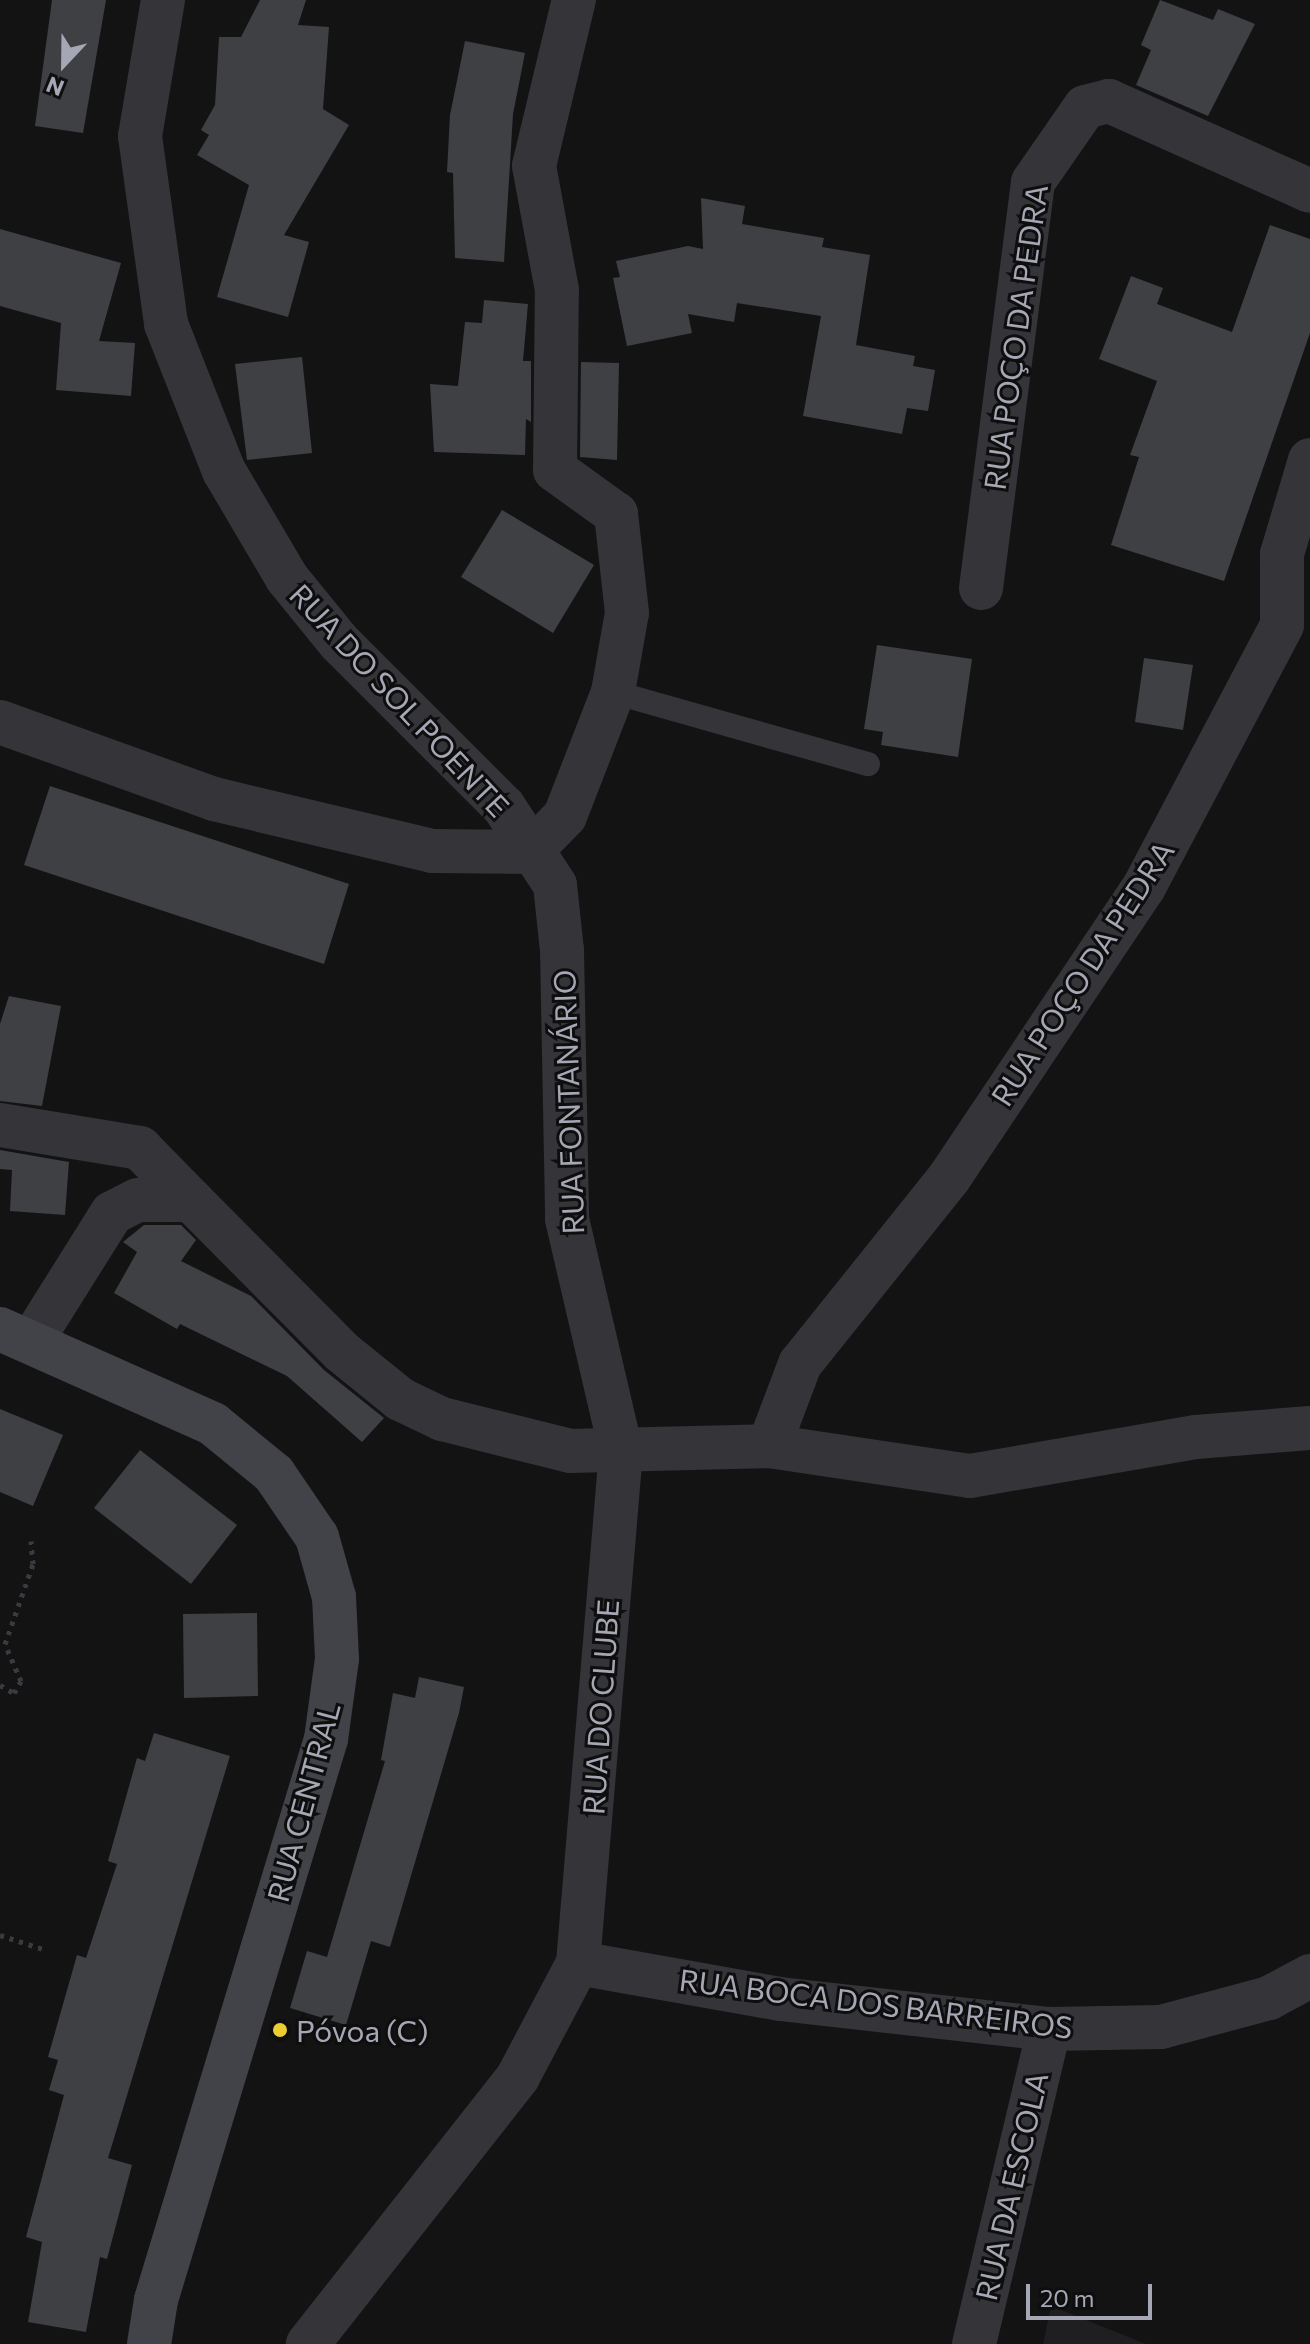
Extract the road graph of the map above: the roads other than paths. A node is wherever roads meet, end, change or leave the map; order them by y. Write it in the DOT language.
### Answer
graph roads {
  1 [pos="163,0"];
  2 [pos="574,0"];
  3 [pos="1310,191"];
  4 [pos="1310,460"];
  5 [pos="981,588"];
  6 [pos="1296,615"];
  7 [pos="613,692"];
  8 [pos="0,722"];
  9 [pos="868,764"];
  10 [pos="530,852"];
  11 [pos="0,1125"];
  12 [pos="191,1200"];
  13 [pos="16,1335"];
  14 [pos="1310,1428"];
  15 [pos="769,1446"];
  16 [pos="621,1451"];
  17 [pos="578,1963"];
  18 [pos="1310,1976"];
  19 [pos="1049,2029"];
  20 [pos="149,2344"];
  21 [pos="308,2344"];
  22 [pos="974,2344"];
  1 -- 10 [label="street, RUA DO SOL POENTE"];
  2 -- 7 [label="street"];
  3 -- 5 [label="street, RUA POÇO DA PEDRA"];
  4 -- 6 [label="street, RUA POÇO DA PEDRA"];
  6 -- 15 [label="street, RUA POÇO DA PEDRA"];
  7 -- 9 [label="lane"];
  7 -- 10 [label="street"];
  8 -- 10 [label="street"];
  10 -- 16 [label="street, RUA FONTANÁRIO"];
  11 -- 12 [label="street"];
  12 -- 13 [label="street"];
  12 -- 16 [label="street"];
  13 -- 20 [label="street, RUA CENTRAL"];
  14 -- 15 [label="street"];
  15 -- 16 [label="street"];
  16 -- 17 [label="street, RUA DO CLUBE"];
  17 -- 19 [label="street, RUA BOCA DOS BARREIROS"];
  17 -- 21 [label="street"];
  18 -- 19 [label="street, RUA BOCA DOS BARREIROS"];
  19 -- 22 [label="street, RUA DA ESCOLA"];
}
